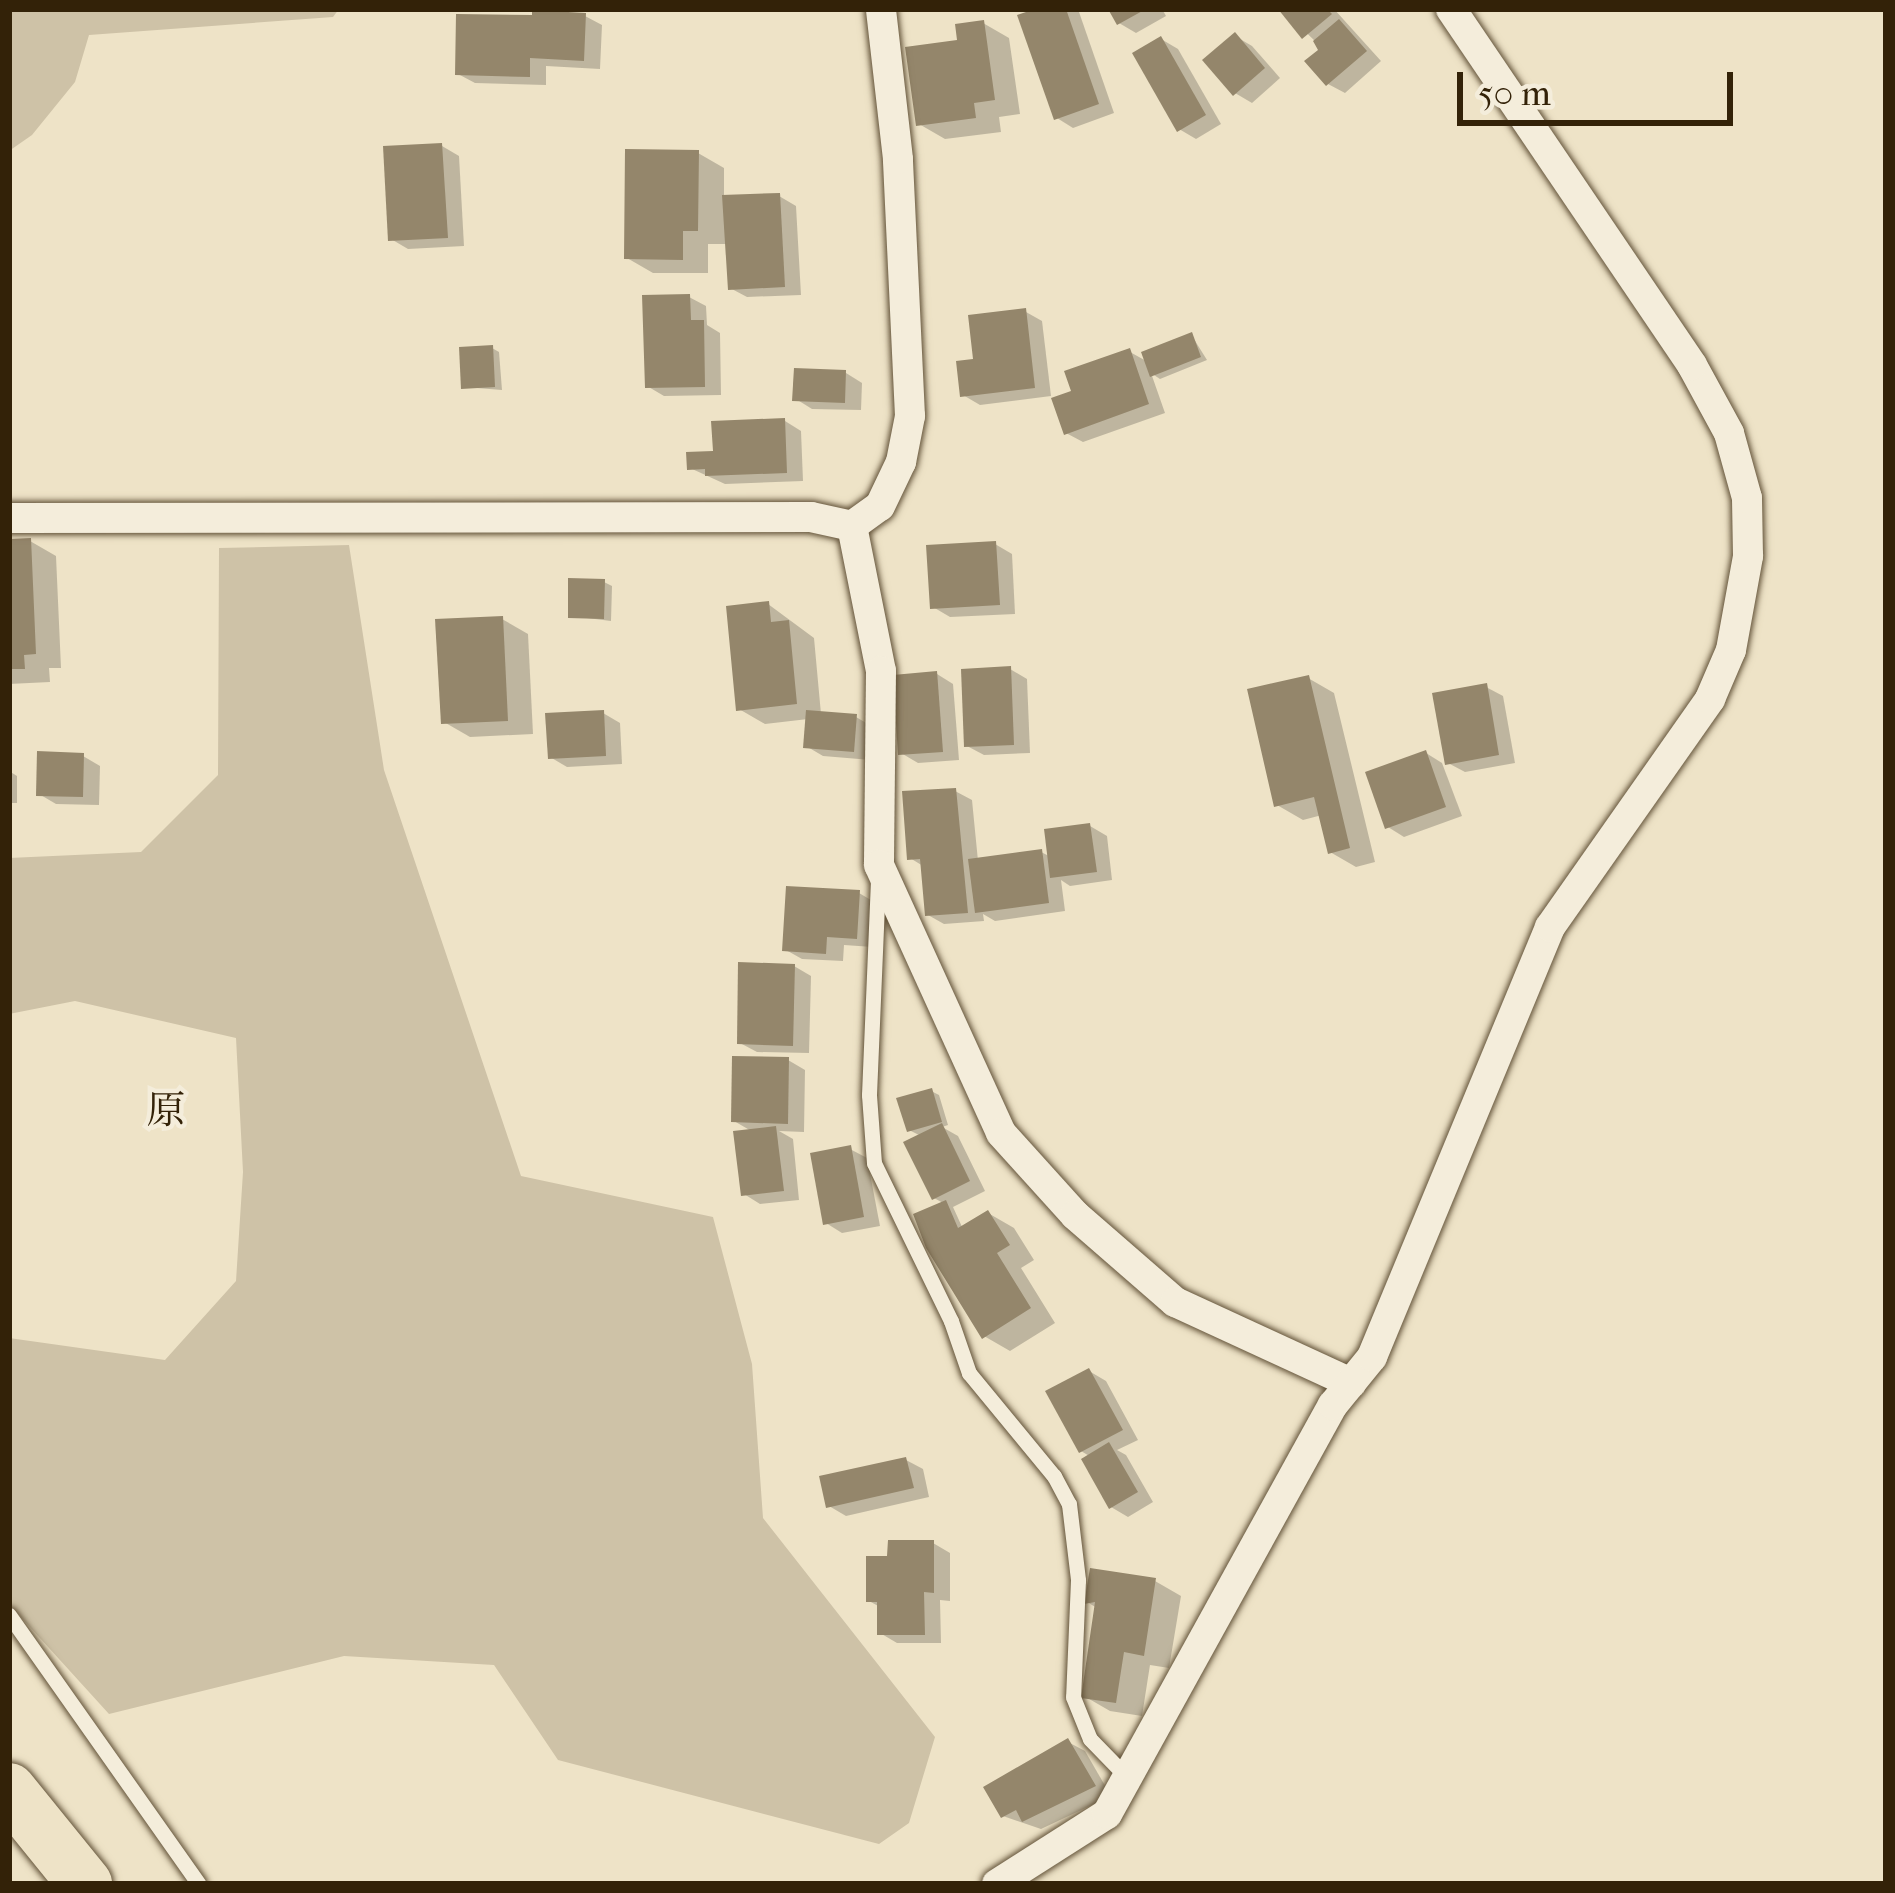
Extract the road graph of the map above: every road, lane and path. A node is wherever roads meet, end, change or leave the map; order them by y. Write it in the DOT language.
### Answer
graph roads {
  1 [pos="881,9"];
  2 [pos="1451,9"];
  3 [pos="9,518"];
  4 [pos="852,526"];
  5 [pos="879,865"];
  6 [pos="1351,1383"];
  7 [pos="9,1615"];
  8 [pos="1127,1777"];
  9 [pos="9,1790"];
  10 [pos="86,1884"];
  11 [pos="199,1884"];
  12 [pos="997,1884"];
  1 -- 4 [label="street"];
  2 -- 6 [label="street"];
  3 -- 4 [label="street"];
  4 -- 5 [label="street"];
  5 -- 6 [label="street"];
  5 -- 8 [label="lane"];
  6 -- 8 [label="street"];
  7 -- 11 [label="lane"];
  8 -- 12 [label="street"];
  9 -- 10 [label="highway"];
}
